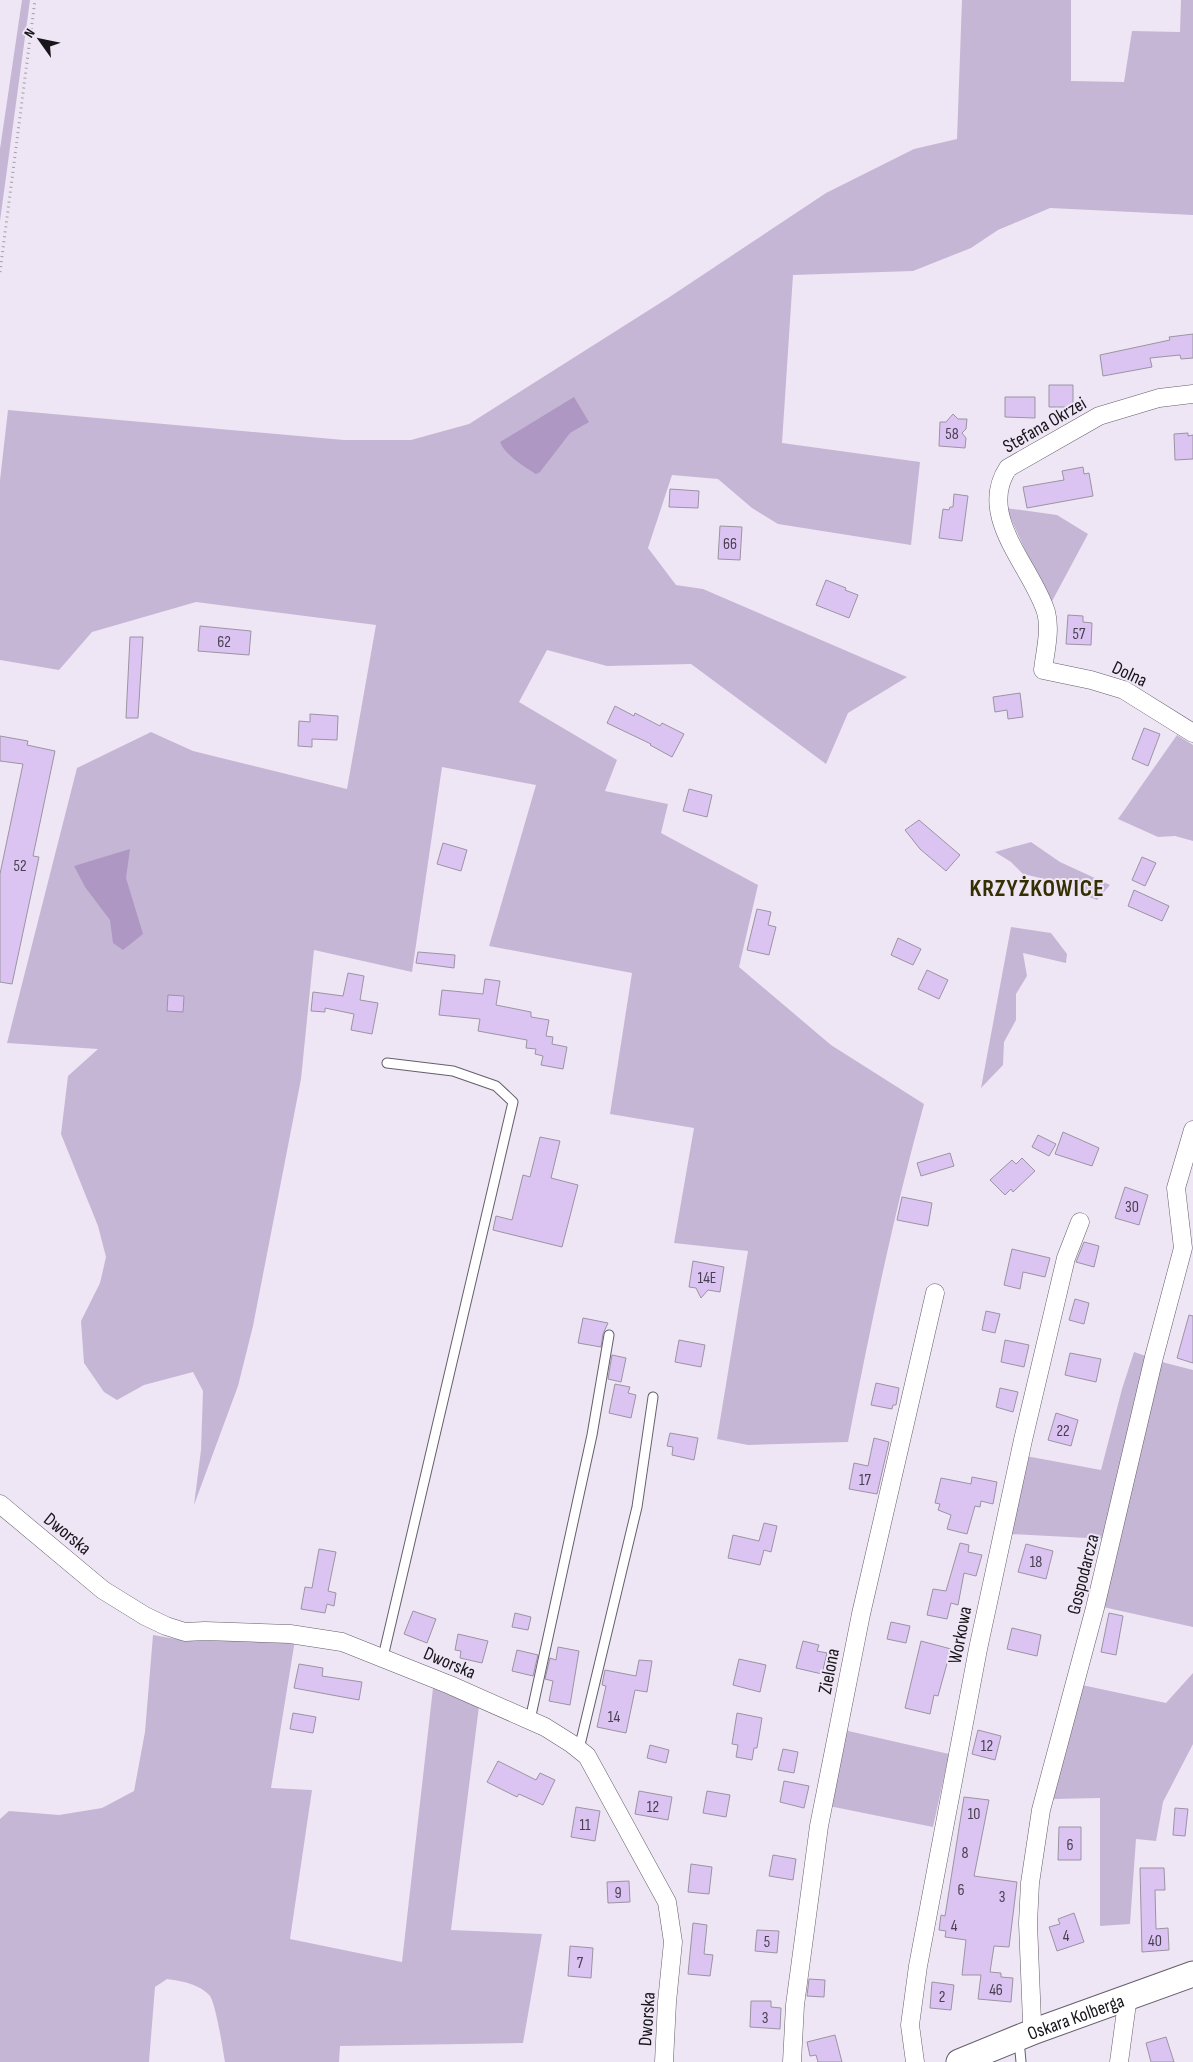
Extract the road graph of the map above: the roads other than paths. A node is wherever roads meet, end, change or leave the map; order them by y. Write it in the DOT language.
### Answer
graph roads {
  1 [pos="1193,394"];
  2 [pos="1043,670"];
  3 [pos="1193,733"];
  4 [pos="387,1063"];
  5 [pos="1193,1130"];
  6 [pos="1080,1222"];
  7 [pos="934,1293"];
  8 [pos="609,1335"];
  9 [pos="653,1397"];
  10 [pos="0,1504"];
  11 [pos="382,1657"];
  12 [pos="530,1720"];
  13 [pos="579,1749"];
  14 [pos="1193,1974"];
  15 [pos="1128,1996"];
  16 [pos="1027,2034"];
  17 [pos="664,2062"];
  18 [pos="792,2062"];
  19 [pos="915,2062"];
  20 [pos="959,2062"];
  21 [pos="1021,2062"];
  22 [pos="1119,2062"];
  1 -- 2 [label="street, Stefana Okrzei"];
  2 -- 3 [label="street, Dolna"];
  4 -- 11 [label="lane"];
  5 -- 16 [label="street, Gospodarcza"];
  6 -- 19 [label="street, Workowa"];
  7 -- 18 [label="street, Zielona"];
  8 -- 12 [label="lane"];
  9 -- 13 [label="lane"];
  10 -- 11 [label="street, Dworska"];
  11 -- 12 [label="street, Dworska"];
  12 -- 13 [label="street, Dworska"];
  13 -- 17 [label="street, Dworska"];
  14 -- 15 [label="main road, Oskara Kolberga"];
  15 -- 16 [label="main road, Oskara Kolberga"];
  15 -- 22 [label="street"];
  16 -- 20 [label="main road, Oskara Kolberga"];
  16 -- 21 [label="lane"];
}
